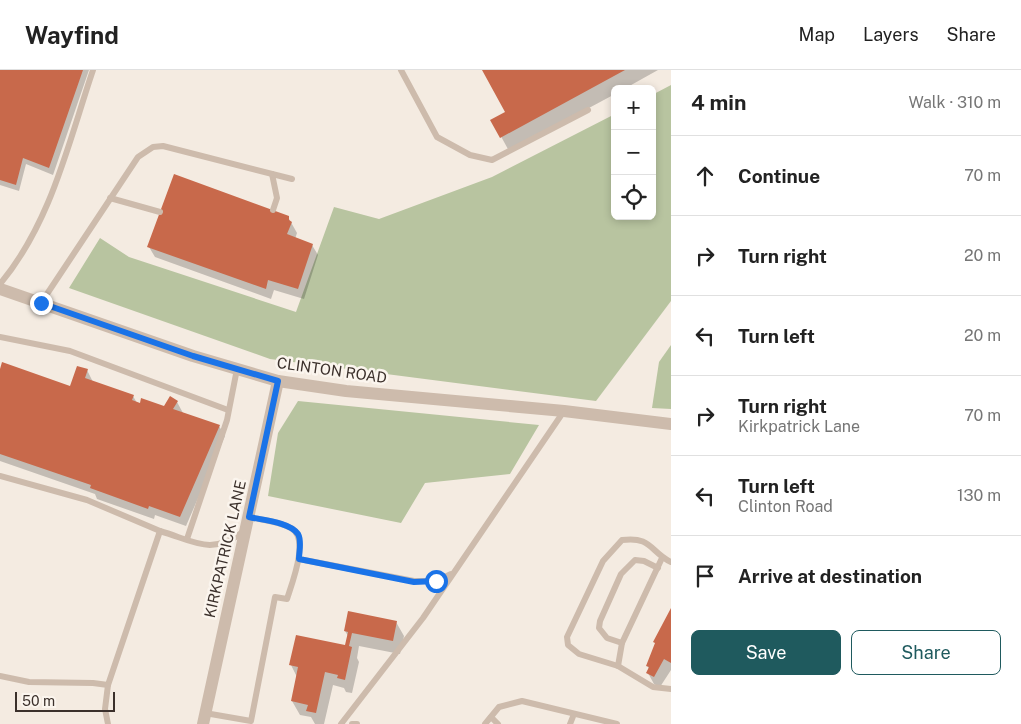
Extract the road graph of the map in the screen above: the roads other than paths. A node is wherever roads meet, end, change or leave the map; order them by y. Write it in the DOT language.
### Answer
graph roads {
  1 [pos="93,70"];
  2 [pos="401,70"];
  3 [pos="588,110"];
  4 [pos="272,174"];
  5 [pos="292,179"];
  6 [pos="110,198"];
  7 [pos="272,210"];
  8 [pos="160,212"];
  9 [pos="0,284"];
  10 [pos="0,289"];
  11 [pos="41,303"];
  12 [pos="0,336"];
  13 [pos="237,369"];
  14 [pos="278,381"];
  15 [pos="228,410"];
  16 [pos="564,411"];
  17 [pos="671,424"];
  18 [pos="0,476"];
  19 [pos="247,523"];
  20 [pos="160,531"];
  21 [pos="187,539"];
  22 [pos="662,558"];
  23 [pos="299,559"];
  24 [pos="671,562"];
  25 [pos="658,568"];
  26 [pos="452,573"];
  27 [pos="622,643"];
  28 [pos="618,666"];
  29 [pos="0,676"];
  30 [pos="108,685"];
  31 [pos="671,688"];
  32 [pos="574,714"];
  33 [pos="491,717"];
  34 [pos="204,718"];
  35 [pos="254,723"];
  36 [pos="108,724"];
  37 [pos="342,724"];
  38 [pos="352,724"];
  39 [pos="357,724"];
  40 [pos="485,724"];
  41 [pos="498,724"];
  42 [pos="570,724"];
  43 [pos="617,724"];
  1 -- 9 [label="lane"];
  2 -- 3 [label="lane"];
  4 -- 5 [label="lane"];
  4 -- 6 [label="lane"];
  4 -- 7 [label="lane"];
  6 -- 8 [label="lane"];
  6 -- 11 [label="lane"];
  10 -- 11 [label="street, CLINTON ROAD"];
  11 -- 13 [label="street, CLINTON ROAD"];
  12 -- 15 [label="lane"];
  13 -- 14 [label="street, CLINTON ROAD"];
  13 -- 15 [label="lane"];
  14 -- 16 [label="street, CLINTON ROAD"];
  14 -- 19 [label="street, KIRKPATRICK LANE"];
  15 -- 21 [label="lane"];
  16 -- 17 [label="street, CLINTON ROAD"];
  16 -- 26 [label="lane"];
  18 -- 20 [label="lane"];
  19 -- 21 [label="lane"];
  19 -- 23 [label="lane"];
  19 -- 34 [label="street, KIRKPATRICK LANE"];
  20 -- 21 [label="lane"];
  20 -- 30 [label="lane"];
  22 -- 24 [label="lane"];
  22 -- 25 [label="lane"];
  22 -- 28 [label="lane"];
  23 -- 26 [label="lane"];
  23 -- 35 [label="lane"];
  25 -- 27 [label="lane"];
  25 -- 27 [label="lane"];
  26 -- 37 [label="lane"];
  27 -- 28 [label="lane"];
  28 -- 31 [label="lane"];
  29 -- 30 [label="lane"];
  30 -- 36 [label="lane"];
  32 -- 33 [label="lane"];
  32 -- 42 [label="lane"];
  32 -- 43 [label="lane"];
  33 -- 40 [label="lane"];
  33 -- 41 [label="lane"];
  34 -- 35 [label="lane"];
  38 -- 39 [label="lane"];
}
